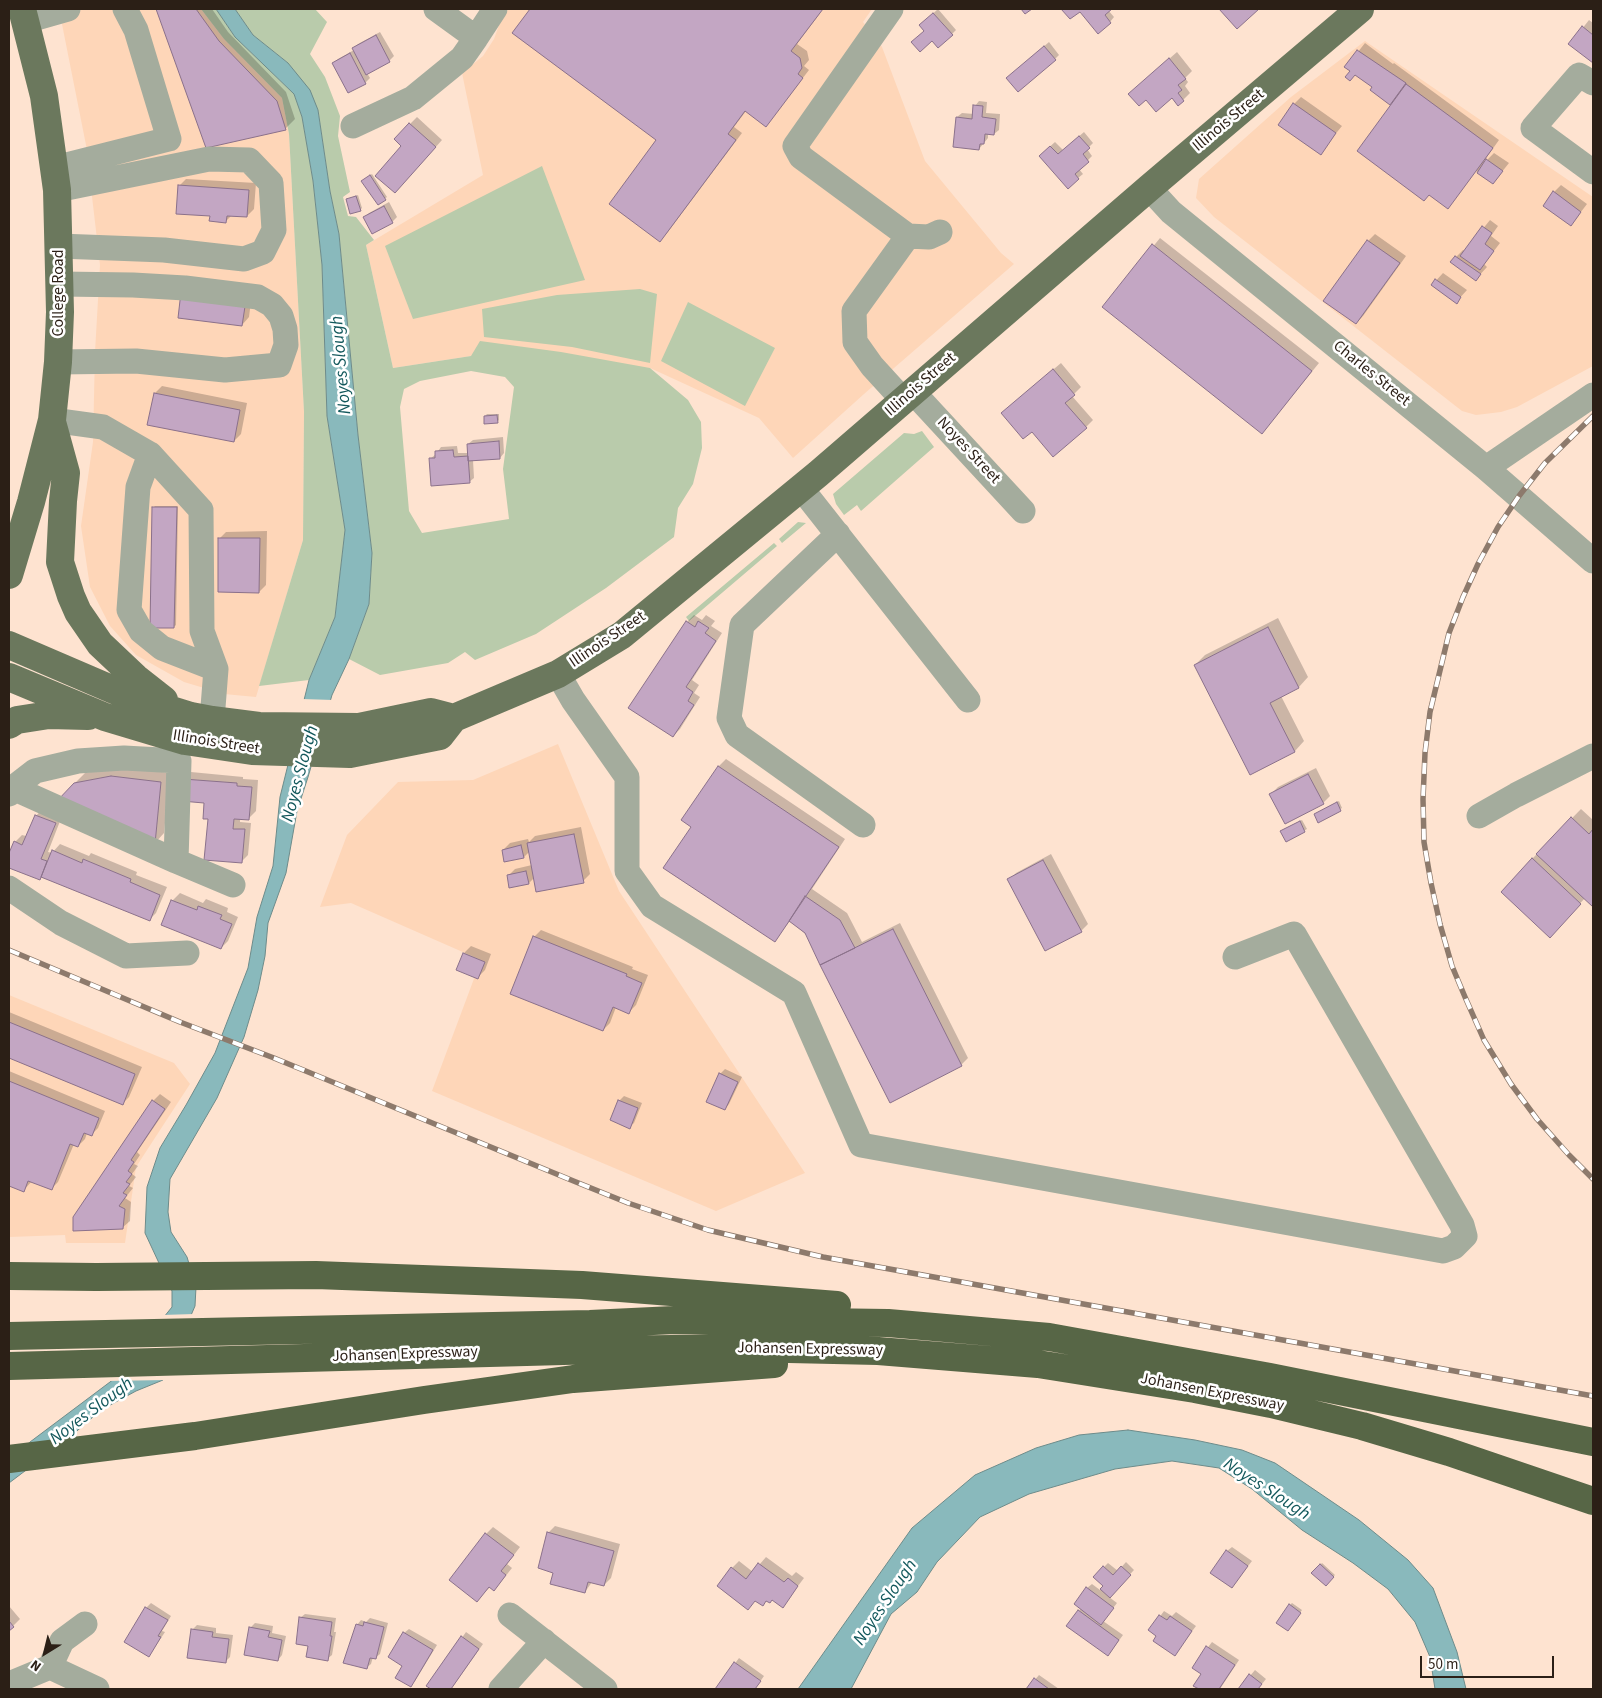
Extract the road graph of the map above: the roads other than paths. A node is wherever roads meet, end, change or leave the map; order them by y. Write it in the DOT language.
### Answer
graph roads {
  1 [pos="68,9"];
  2 [pos="125,9"];
  3 [pos="436,9"];
  4 [pos="495,9"];
  5 [pos="891,9"];
  6 [pos="1360,9"];
  7 [pos="24,15"];
  8 [pos="476,38"];
  9 [pos="1593,83"];
  10 [pos="352,126"];
  11 [pos="1593,172"];
  12 [pos="56,179"];
  13 [pos="1149,188"];
  14 [pos="940,232"];
  15 [pos="908,236"];
  16 [pos="59,246"];
  17 [pos="60,284"];
  18 [pos="58,362"];
  19 [pos="1593,395"];
  20 [pos="908,396"];
  21 [pos="52,420"];
  22 [pos="150,454"];
  23 [pos="1486,468"];
  24 [pos="801,488"];
  25 [pos="1024,511"];
  26 [pos="838,534"];
  27 [pos="1593,561"];
  28 [pos="9,575"];
  29 [pos="9,645"];
  30 [pos="216,669"];
  31 [pos="558,674"];
  32 [pos="9,677"];
  33 [pos="968,700"];
  34 [pos="179,712"];
  35 [pos="105,717"];
  36 [pos="454,718"];
  37 [pos="212,720"];
  38 [pos="9,725"];
  39 [pos="256,739"];
  40 [pos="182,751"];
  41 [pos="1593,756"];
  42 [pos="11,791"];
  43 [pos="1479,816"];
  44 [pos="863,825"];
  45 [pos="176,861"];
  46 [pos="233,885"];
  47 [pos="9,888"];
  48 [pos="187,953"];
  49 [pos="1235,957"];
  50 [pos="9,1276"];
  51 [pos="9,1336"];
  52 [pos="1049,1337"];
  53 [pos="878,1351"];
  54 [pos="9,1366"];
  55 [pos="1593,1442"];
  56 [pos="9,1458"];
  57 [pos="1593,1502"];
  58 [pos="510,1615"];
  59 [pos="85,1624"];
  60 [pos="544,1641"];
  61 [pos="50,1667"];
  62 [pos="9,1684"];
  63 [pos="97,1689"];
  64 [pos="501,1689"];
  65 [pos="605,1689"];
  1 -- 7 [label="street"];
  2 -- 12 [label="street"];
  3 -- 8 [label="street"];
  4 -- 8 [label="street"];
  5 -- 15 [label="street"];
  6 -- 13 [label="main road, Illinois Street"];
  7 -- 12 [label="main road, College Road"];
  8 -- 10 [label="street"];
  9 -- 11 [label="street"];
  12 -- 16 [label="main road, College Road"];
  12 -- 16 [label="street"];
  13 -- 20 [label="main road, Illinois Street"];
  13 -- 23 [label="street, Charles Street"];
  14 -- 15 [label="street"];
  15 -- 20 [label="street, Noyes Street"];
  16 -- 17 [label="main road, College Road"];
  17 -- 18 [label="main road, College Road"];
  17 -- 18 [label="street"];
  18 -- 21 [label="main road, College Road"];
  19 -- 23 [label="street"];
  20 -- 24 [label="main road, Illinois Street"];
  20 -- 25 [label="street, Noyes Street"];
  21 -- 22 [label="street"];
  21 -- 28 [label="main road, College Road"];
  21 -- 34 [label="main road"];
  22 -- 30 [label="street"];
  22 -- 30 [label="street"];
  23 -- 27 [label="street, Charles Street"];
  24 -- 26 [label="street"];
  24 -- 31 [label="main road, Illinois Street"];
  26 -- 33 [label="street"];
  26 -- 44 [label="street"];
  29 -- 34 [label="main road, Illinois Street"];
  30 -- 37 [label="street"];
  31 -- 36 [label="main road, Illinois Street"];
  31 -- 49 [label="street"];
  32 -- 35 [label="main road, Illinois Street"];
  34 -- 37 [label="main road, Illinois Street"];
  35 -- 38 [label="main road"];
  35 -- 40 [label="main road, Illinois Street"];
  36 -- 39 [label="main road, Illinois Street"];
  36 -- 39 [label="main road, Illinois Street"];
  37 -- 39 [label="main road, Illinois Street"];
  39 -- 40 [label="main road, Illinois Street"];
  40 -- 42 [label="street"];
  40 -- 45 [label="street"];
  41 -- 43 [label="street"];
  42 -- 45 [label="street"];
  45 -- 46 [label="street"];
  47 -- 48 [label="street"];
  50 -- 52 [label="highway"];
  51 -- 52 [label="highway, Johansen Expressway"];
  52 -- 55 [label="highway, Johansen Expressway"];
  53 -- 54 [label="highway, Johansen Expressway"];
  53 -- 56 [label="highway"];
  53 -- 57 [label="highway, Johansen Expressway"];
  58 -- 60 [label="street"];
  59 -- 61 [label="street"];
  60 -- 64 [label="street"];
  60 -- 65 [label="street"];
  61 -- 62 [label="street"];
  61 -- 63 [label="street"];
}
